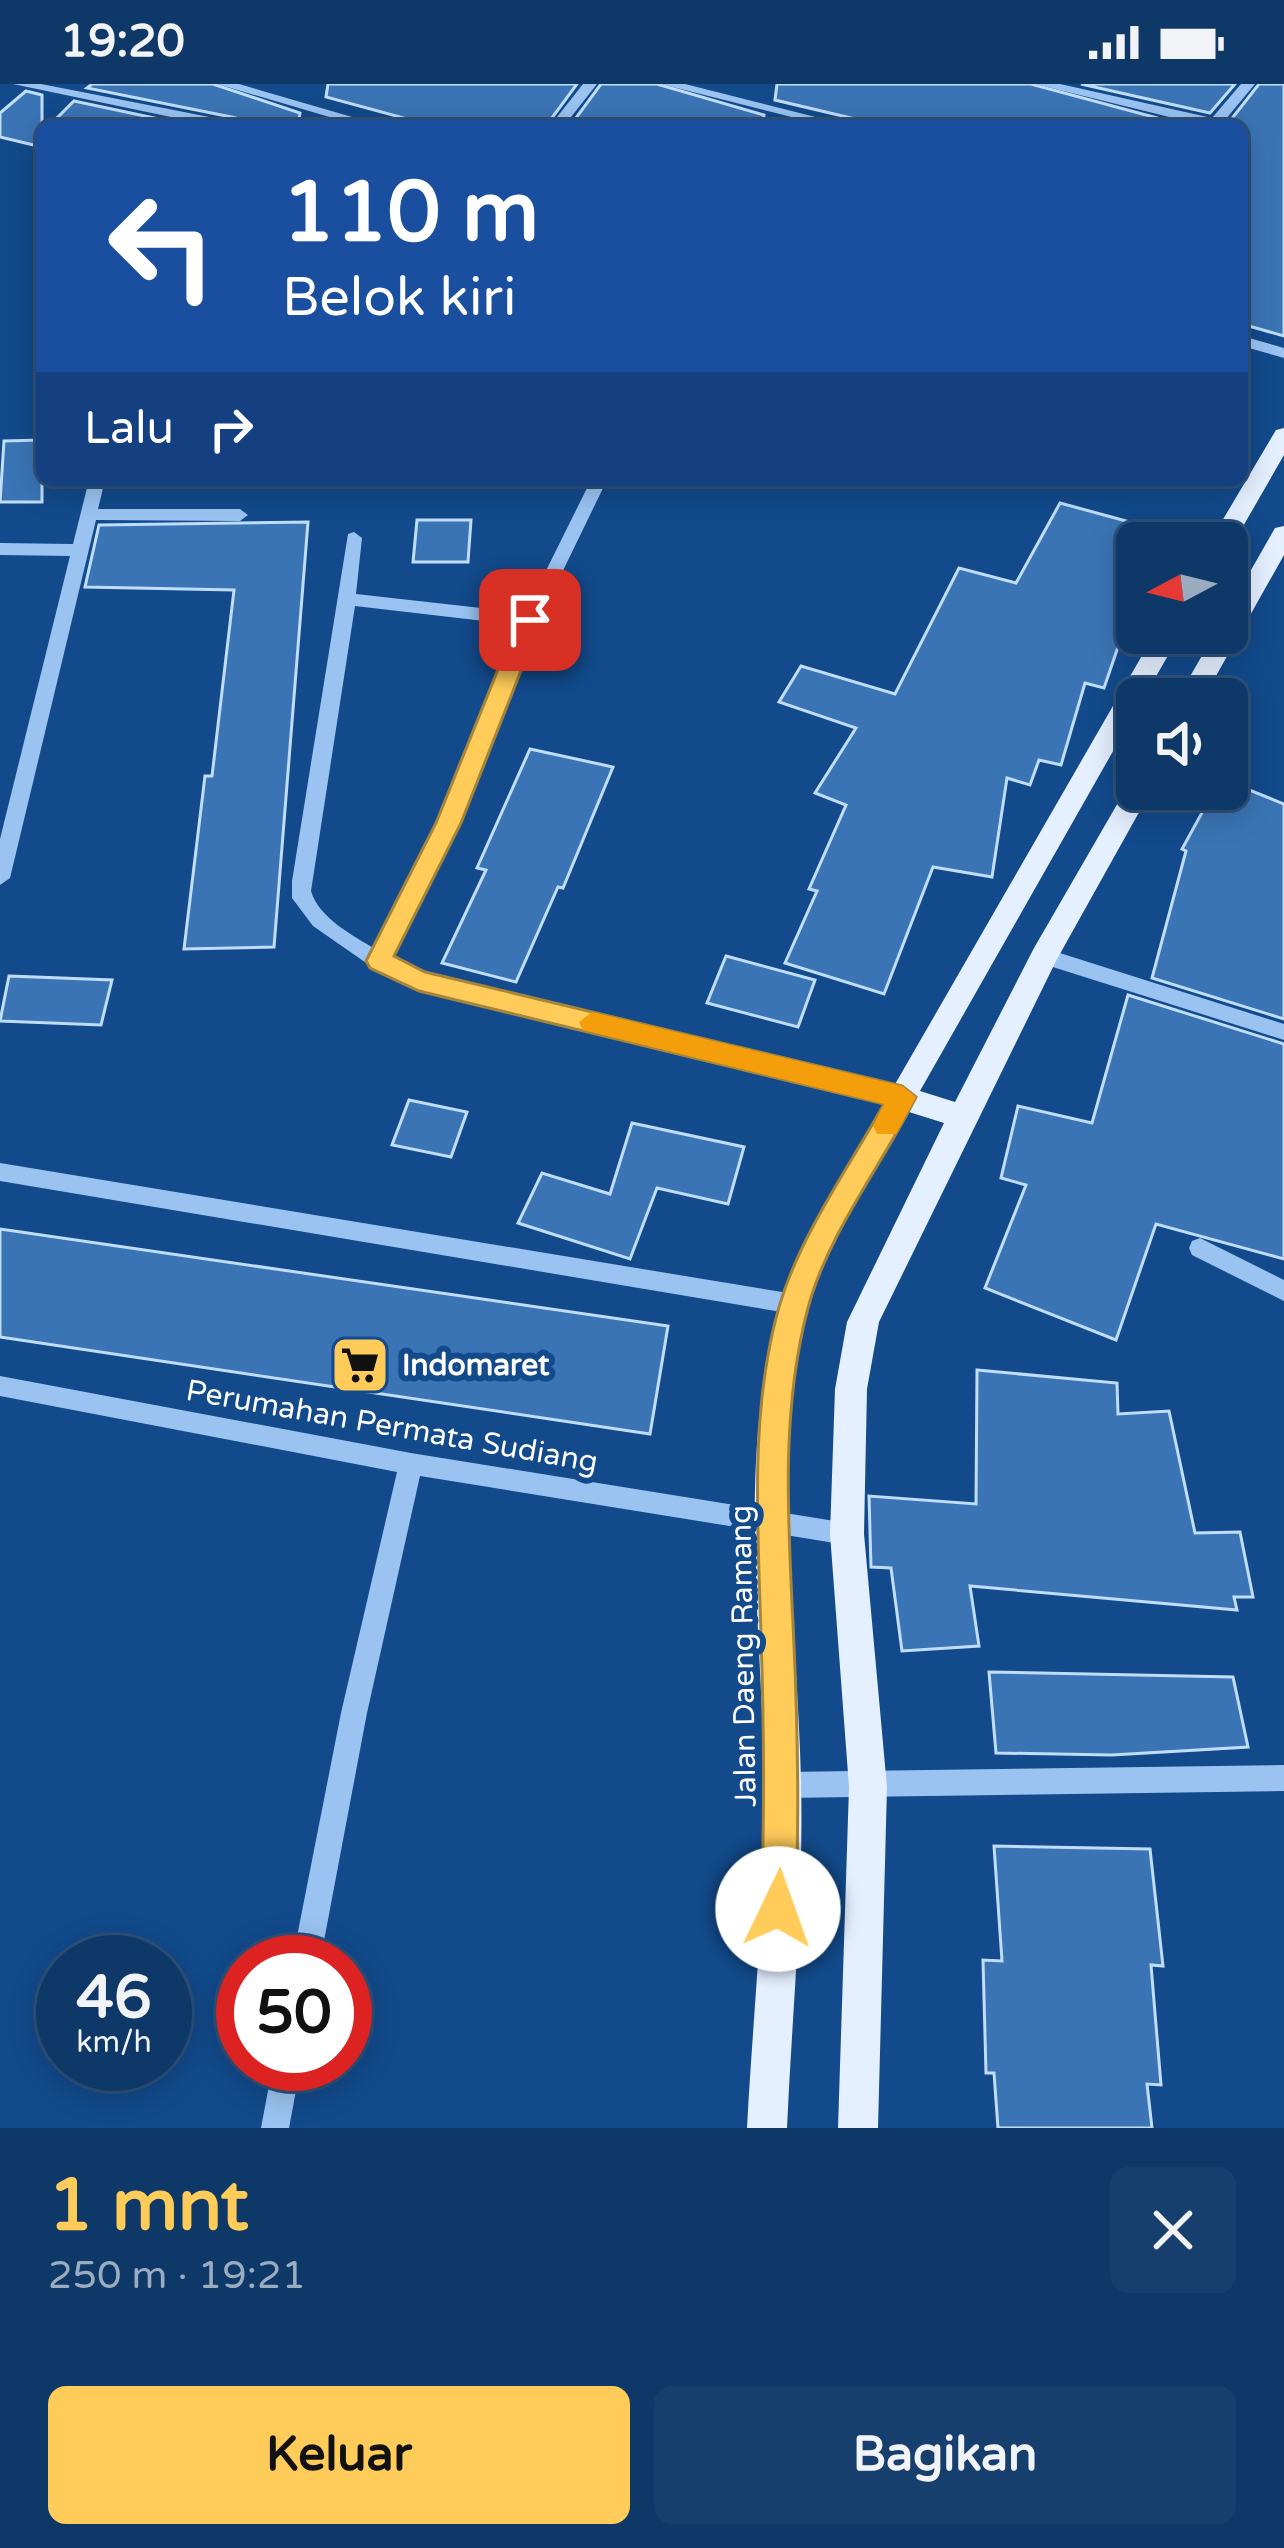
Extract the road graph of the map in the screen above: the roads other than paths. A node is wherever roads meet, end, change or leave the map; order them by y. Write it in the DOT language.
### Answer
graph roads {
  1 [pos="20,84"];
  2 [pos="224,84"];
  3 [pos="590,84"];
  4 [pos="668,84"];
  5 [pos="1042,84"];
  6 [pos="1248,84"];
  7 [pos="204,120"];
  8 [pos="354,120"];
  9 [pos="562,120"];
  10 [pos="819,120"];
  11 [pos="1193,120"];
  12 [pos="1218,120"];
  13 [pos="1248,343"];
  14 [pos="1284,353"];
  15 [pos="1284,435"];
  16 [pos="96,486"];
  17 [pos="595,486"];
  18 [pos="89,514"];
  19 [pos="240,515"];
  20 [pos="1233,522"];
  21 [pos="1284,534"];
  22 [pos="354,538"];
  23 [pos="0,549"];
  24 [pos="81,550"];
  25 [pos="347,599"];
  26 [pos="530,620"];
  27 [pos="1156,654"];
  28 [pos="1202,678"];
  29 [pos="9,809"];
  30 [pos="1127,810"];
  31 [pos="0,878"];
  32 [pos="1044,956"];
  33 [pos="379,961"];
  34 [pos="1284,1032"];
  35 [pos="902,1097"];
  36 [pos="963,1117"];
  37 [pos="0,1172"];
  38 [pos="1200,1248"];
  39 [pos="1284,1291"];
  40 [pos="794,1304"];
  41 [pos="0,1386"];
  42 [pos="411,1465"];
  43 [pos="773,1523"];
  44 [pos="847,1534"];
  45 [pos="1284,1778"];
  46 [pos="783,1785"];
  47 [pos="868,1787"];
  48 [pos="311,1935"];
  49 [pos="282,2091"];
  50 [pos="275,2128"];
  51 [pos="767,2128"];
  52 [pos="858,2128"];
  1 -- 7 [label="street"];
  2 -- 8 [label="street"];
  3 -- 9 [label="street"];
  4 -- 10 [label="street"];
  5 -- 11 [label="street"];
  6 -- 12 [label="street"];
  13 -- 14 [label="street"];
  15 -- 20 [label="main road"];
  16 -- 18 [label="street"];
  17 -- 26 [label="street"];
  18 -- 19 [label="street"];
  18 -- 24 [label="street"];
  21 -- 28 [label="main road"];
  22 -- 25 [label="street"];
  23 -- 24 [label="street"];
  24 -- 29 [label="street"];
  25 -- 26 [label="street"];
  25 -- 33 [label="street"];
  26 -- 33 [label="street"];
  27 -- 35 [label="main road, Jalan Daeng Ramang"];
  29 -- 31 [label="street"];
  30 -- 32 [label="main road"];
  32 -- 34 [label="street"];
  32 -- 36 [label="main road"];
  33 -- 35 [label="street"];
  35 -- 36 [label="main road"];
  35 -- 40 [label="main road, Jalan Daeng Ramang"];
  36 -- 44 [label="main road"];
  37 -- 40 [label="street"];
  38 -- 39 [label="street"];
  40 -- 43 [label="main road, Jalan Daeng Ramang"];
  41 -- 42 [label="street, Perumahan Permata Sudiang"];
  42 -- 43 [label="street, Perumahan Permata Sudiang"];
  42 -- 48 [label="street"];
  43 -- 44 [label="street, Perumahan Permata Sudiang"];
  43 -- 46 [label="main road, Jalan Daeng Ramang"];
  44 -- 47 [label="main road"];
  45 -- 47 [label="street"];
  46 -- 47 [label="street"];
  46 -- 51 [label="main road, Jalan Daeng Ramang"];
  47 -- 52 [label="main road"];
  49 -- 50 [label="street"];
}
